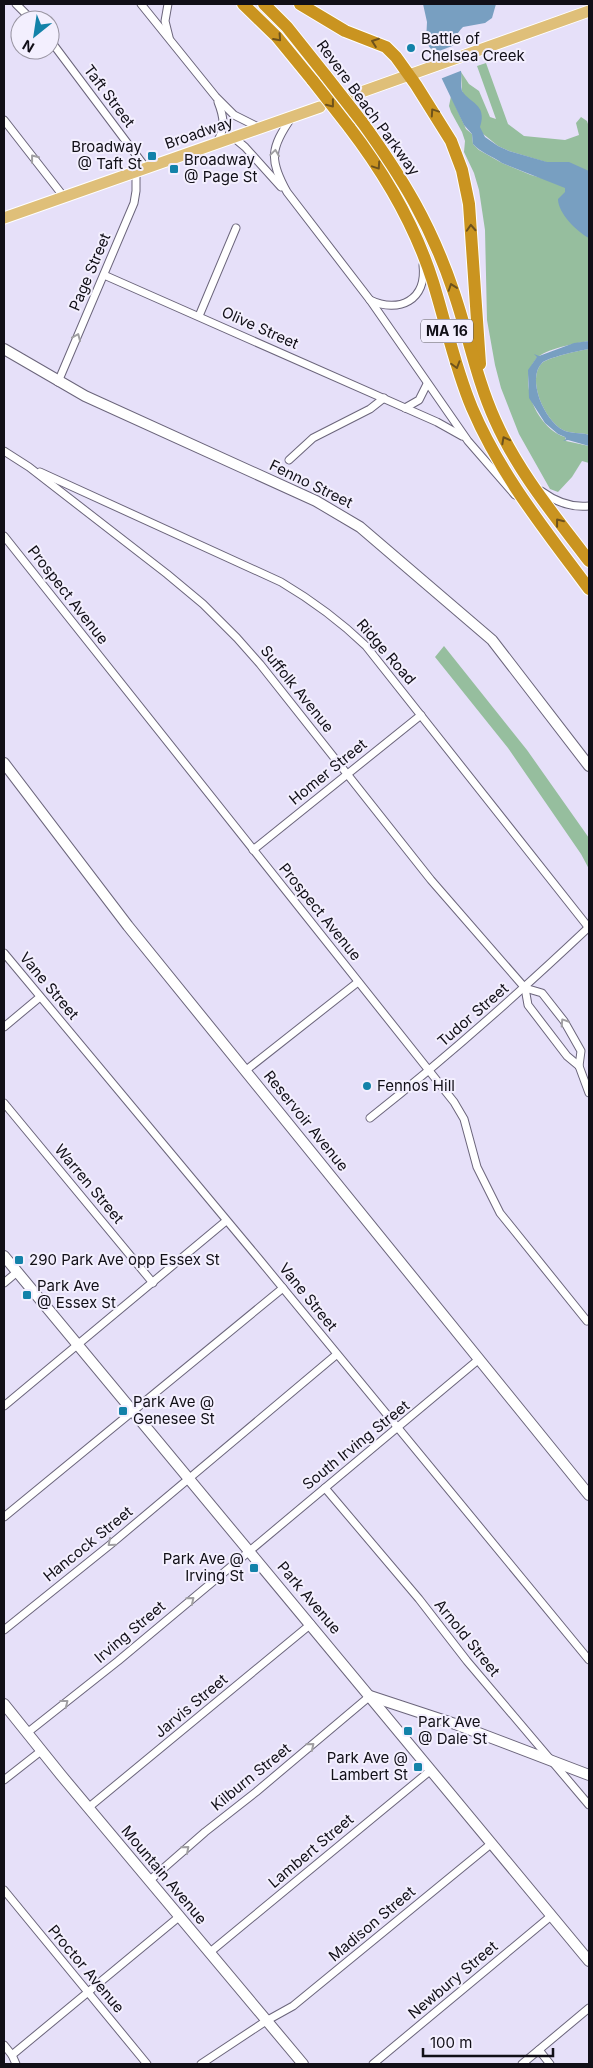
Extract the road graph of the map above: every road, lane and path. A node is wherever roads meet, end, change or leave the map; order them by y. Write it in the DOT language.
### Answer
graph roads {
  1 [pos="141,4"];
  2 [pos="168,4"];
  3 [pos="244,4"];
  4 [pos="264,4"];
  5 [pos="300,4"];
  6 [pos="589,11"];
  7 [pos="171,42"];
  8 [pos="60,54"];
  9 [pos="409,76"];
  10 [pos="353,95"];
  11 [pos="216,97"];
  12 [pos="320,107"];
  13 [pos="293,116"];
  14 [pos="4,120"];
  15 [pos="261,128"];
  16 [pos="233,137"];
  17 [pos="216,144"];
  18 [pos="141,170"];
  19 [pos="287,192"];
  20 [pos="64,197"];
  21 [pos="4,218"];
  22 [pos="236,228"];
  23 [pos="420,245"];
  24 [pos="104,274"];
  25 [pos="370,300"];
  26 [pos="199,316"];
  27 [pos="4,349"];
  28 [pos="58,382"];
  29 [pos="427,384"];
  30 [pos="384,398"];
  31 [pos="486,398"];
  32 [pos="405,408"];
  33 [pos="468,441"];
  34 [pos="4,451"];
  35 [pos="289,460"];
  36 [pos="29,467"];
  37 [pos="530,482"];
  38 [pos="589,506"];
  39 [pos="548,534"];
  40 [pos="4,536"];
  41 [pos="589,561"];
  42 [pos="589,589"];
  43 [pos="421,715"];
  44 [pos="4,763"];
  45 [pos="589,766"];
  46 [pos="347,774"];
  47 [pos="253,850"];
  48 [pos="589,928"];
  49 [pos="4,953"];
  50 [pos="358,982"];
  51 [pos="524,988"];
  52 [pos="40,997"];
  53 [pos="4,1027"];
  54 [pos="580,1066"];
  55 [pos="244,1071"];
  56 [pos="430,1072"];
  57 [pos="589,1093"];
  58 [pos="4,1102"];
  59 [pos="370,1118"];
  60 [pos="226,1221"];
  61 [pos="4,1256"];
  62 [pos="17,1272"];
  63 [pos="4,1283"];
  64 [pos="153,1283"];
  65 [pos="283,1288"];
  66 [pos="587,1321"];
  67 [pos="78,1344"];
  68 [pos="336,1355"];
  69 [pos="478,1360"];
  70 [pos="4,1406"];
  71 [pos="133,1411"];
  72 [pos="398,1427"];
  73 [pos="189,1478"];
  74 [pos="325,1488"];
  75 [pos="589,1495"];
  76 [pos="4,1518"];
  77 [pos="250,1551"];
  78 [pos="311,1624"];
  79 [pos="4,1630"];
  80 [pos="589,1660"];
  81 [pos="370,1696"];
  82 [pos="4,1704"];
  83 [pos="27,1733"];
  84 [pos="41,1751"];
  85 [pos="550,1760"];
  86 [pos="431,1770"];
  87 [pos="589,1775"];
  88 [pos="4,1780"];
  89 [pos="589,1804"];
  90 [pos="88,1808"];
  91 [pos="492,1843"];
  92 [pos="150,1881"];
  93 [pos="4,1890"];
  94 [pos="180,1916"];
  95 [pos="551,1916"];
  96 [pos="209,1953"];
  97 [pos="589,1961"];
  98 [pos="88,1994"];
  99 [pos="589,2008"];
  100 [pos="266,2021"];
  101 [pos="4,2045"];
  102 [pos="539,2050"];
  103 [pos="12,2055"];
  104 [pos="16,2064"];
  105 [pos="147,2064"];
  106 [pos="201,2064"];
  107 [pos="303,2064"];
  108 [pos="373,2064"];
  109 [pos="522,2064"];
  110 [pos="550,2064"];
  1 -- 7 [label="street"];
  2 -- 7 [label="street"];
  3 -- 23 [label="highway, Revere Beach Parkway / MA 16, one-way, bridge"];
  31 -- 4 [label="highway, Revere Beach Parkway / MA 16, one-way, bridge"];
  9 -- 5 [label="highway, one-way"];
  6 -- 9 [label="main road"];
  7 -- 11 [label="street"];
  8 -- 18 [label="street, Taft Street"];
  9 -- 10 [label="main road"];
  31 -- 9 [label="highway, one-way"];
  11 -- 15 [label="street"];
  11 -- 17 [label="street"];
  12 -- 13 [label="main road, Broadway"];
  13 -- 15 [label="main road, Broadway"];
  19 -- 13 [label="street, Revere Beach Parkway, one-way"];
  20 -- 14 [label="street, one-way"];
  15 -- 16 [label="main road, Broadway"];
  16 -- 17 [label="main road, Broadway"];
  16 -- 19 [label="street, Revere Beach Parkway"];
  17 -- 18 [label="main road, Broadway"];
  18 -- 20 [label="main road, Broadway"];
  18 -- 24 [label="street, Page Street"];
  19 -- 25 [label="street, Revere Beach Parkway"];
  20 -- 21 [label="main road, Broadway"];
  22 -- 26 [label="street"];
  23 -- 25 [label="street, Revere Beach Parkway"];
  23 -- 39 [label="highway, Revere Beach Parkway / MA 16, one-way"];
  24 -- 26 [label="street, Olive Street"];
  28 -- 24 [label="street, Page Street, one-way"];
  25 -- 29 [label="street, Revere Beach Parkway"];
  26 -- 30 [label="street, Olive Street"];
  27 -- 28 [label="street, Fenno Street"];
  28 -- 45 [label="street, Fenno Street"];
  29 -- 32 [label="street"];
  29 -- 33 [label="street, Revere Beach Parkway"];
  30 -- 32 [label="street, Olive Street"];
  30 -- 35 [label="street"];
  37 -- 31 [label="highway, Revere Beach Parkway / MA 16, one-way"];
  32 -- 33 [label="street, Olive Street"];
  33 -- 39 [label="street, Revere Beach Parkway"];
  34 -- 36 [label="street, Suffolk Avenue"];
  36 -- 43 [label="street, Ridge Road"];
  36 -- 46 [label="street, Suffolk Avenue"];
  37 -- 38 [label="street"];
  41 -- 37 [label="highway, Revere Beach Parkway / MA 16, one-way"];
  39 -- 42 [label="highway, Revere Beach Parkway / MA 16"];
  40 -- 47 [label="street, Prospect Avenue"];
  43 -- 46 [label="street, Homer Street"];
  43 -- 48 [label="street, Ridge Road"];
  44 -- 55 [label="street, Reservoir Avenue"];
  46 -- 47 [label="street, Homer Street"];
  46 -- 51 [label="street, Suffolk Avenue"];
  47 -- 50 [label="street, Prospect Avenue"];
  48 -- 51 [label="street, Tudor Street"];
  49 -- 52 [label="street, Vane Street"];
  50 -- 55 [label="street"];
  50 -- 56 [label="street, Prospect Avenue"];
  51 -- 54 [label="street, Suffolk Avenue"];
  54 -- 51 [label="street, Suffolk Avenue, one-way"];
  51 -- 56 [label="street, Tudor Street"];
  52 -- 53 [label="street"];
  52 -- 60 [label="street, Vane Street"];
  54 -- 57 [label="street, Suffolk Avenue"];
  55 -- 69 [label="street, Reservoir Avenue"];
  56 -- 59 [label="street, Tudor Street"];
  56 -- 66 [label="street, Prospect Avenue"];
  58 -- 64 [label="street, Warren Street"];
  60 -- 64 [label="street"];
  60 -- 65 [label="street, Vane Street"];
  61 -- 62 [label="street, Park Avenue"];
  62 -- 63 [label="street"];
  62 -- 67 [label="street, Park Avenue"];
  64 -- 67 [label="street"];
  65 -- 68 [label="street, Vane Street"];
  65 -- 71 [label="street"];
  67 -- 70 [label="street"];
  67 -- 71 [label="street, Park Avenue"];
  68 -- 72 [label="street, Vane Street"];
  68 -- 73 [label="street, Hancock Street"];
  69 -- 72 [label="street, South Irving Street"];
  69 -- 75 [label="street, Reservoir Avenue"];
  71 -- 73 [label="street, Park Avenue"];
  71 -- 76 [label="street"];
  72 -- 74 [label="street, South Irving Street"];
  72 -- 80 [label="street, Vane Street"];
  73 -- 77 [label="street, Park Avenue"];
  73 -- 79 [label="street, Hancock Street, one-way"];
  74 -- 77 [label="street, South Irving Street"];
  74 -- 85 [label="street, Arnold Street"];
  77 -- 78 [label="street, Park Avenue"];
  83 -- 77 [label="street, Irving Street, one-way"];
  78 -- 81 [label="street, Park Avenue"];
  78 -- 90 [label="street, Jarvis Street"];
  81 -- 85 [label="street"];
  81 -- 86 [label="street, Park Avenue"];
  92 -- 81 [label="street, Kilburn Street, one-way"];
  82 -- 83 [label="street, Mountain Avenue"];
  83 -- 84 [label="street, Mountain Avenue"];
  84 -- 88 [label="street"];
  84 -- 90 [label="street, Mountain Avenue"];
  85 -- 87 [label="street"];
  85 -- 89 [label="street, Arnold Street"];
  86 -- 91 [label="street, Park Avenue"];
  86 -- 96 [label="street, Lambert Street"];
  90 -- 92 [label="street, Mountain Avenue"];
  91 -- 95 [label="street, Park Avenue"];
  91 -- 100 [label="street, Madison Street"];
  92 -- 94 [label="street, Mountain Avenue"];
  93 -- 98 [label="street, Proctor Avenue"];
  94 -- 96 [label="street, Mountain Avenue"];
  94 -- 98 [label="street"];
  95 -- 97 [label="street, Park Avenue"];
  95 -- 108 [label="street, Newbury Street"];
  96 -- 100 [label="street, Mountain Avenue"];
  98 -- 103 [label="street"];
  98 -- 105 [label="street, Proctor Avenue"];
  99 -- 102 [label="street"];
  100 -- 106 [label="street, Madison Street"];
  100 -- 107 [label="street, Mountain Avenue"];
  101 -- 103 [label="street"];
  102 -- 109 [label="street"];
  102 -- 110 [label="street"];
  103 -- 104 [label="street"];
}
